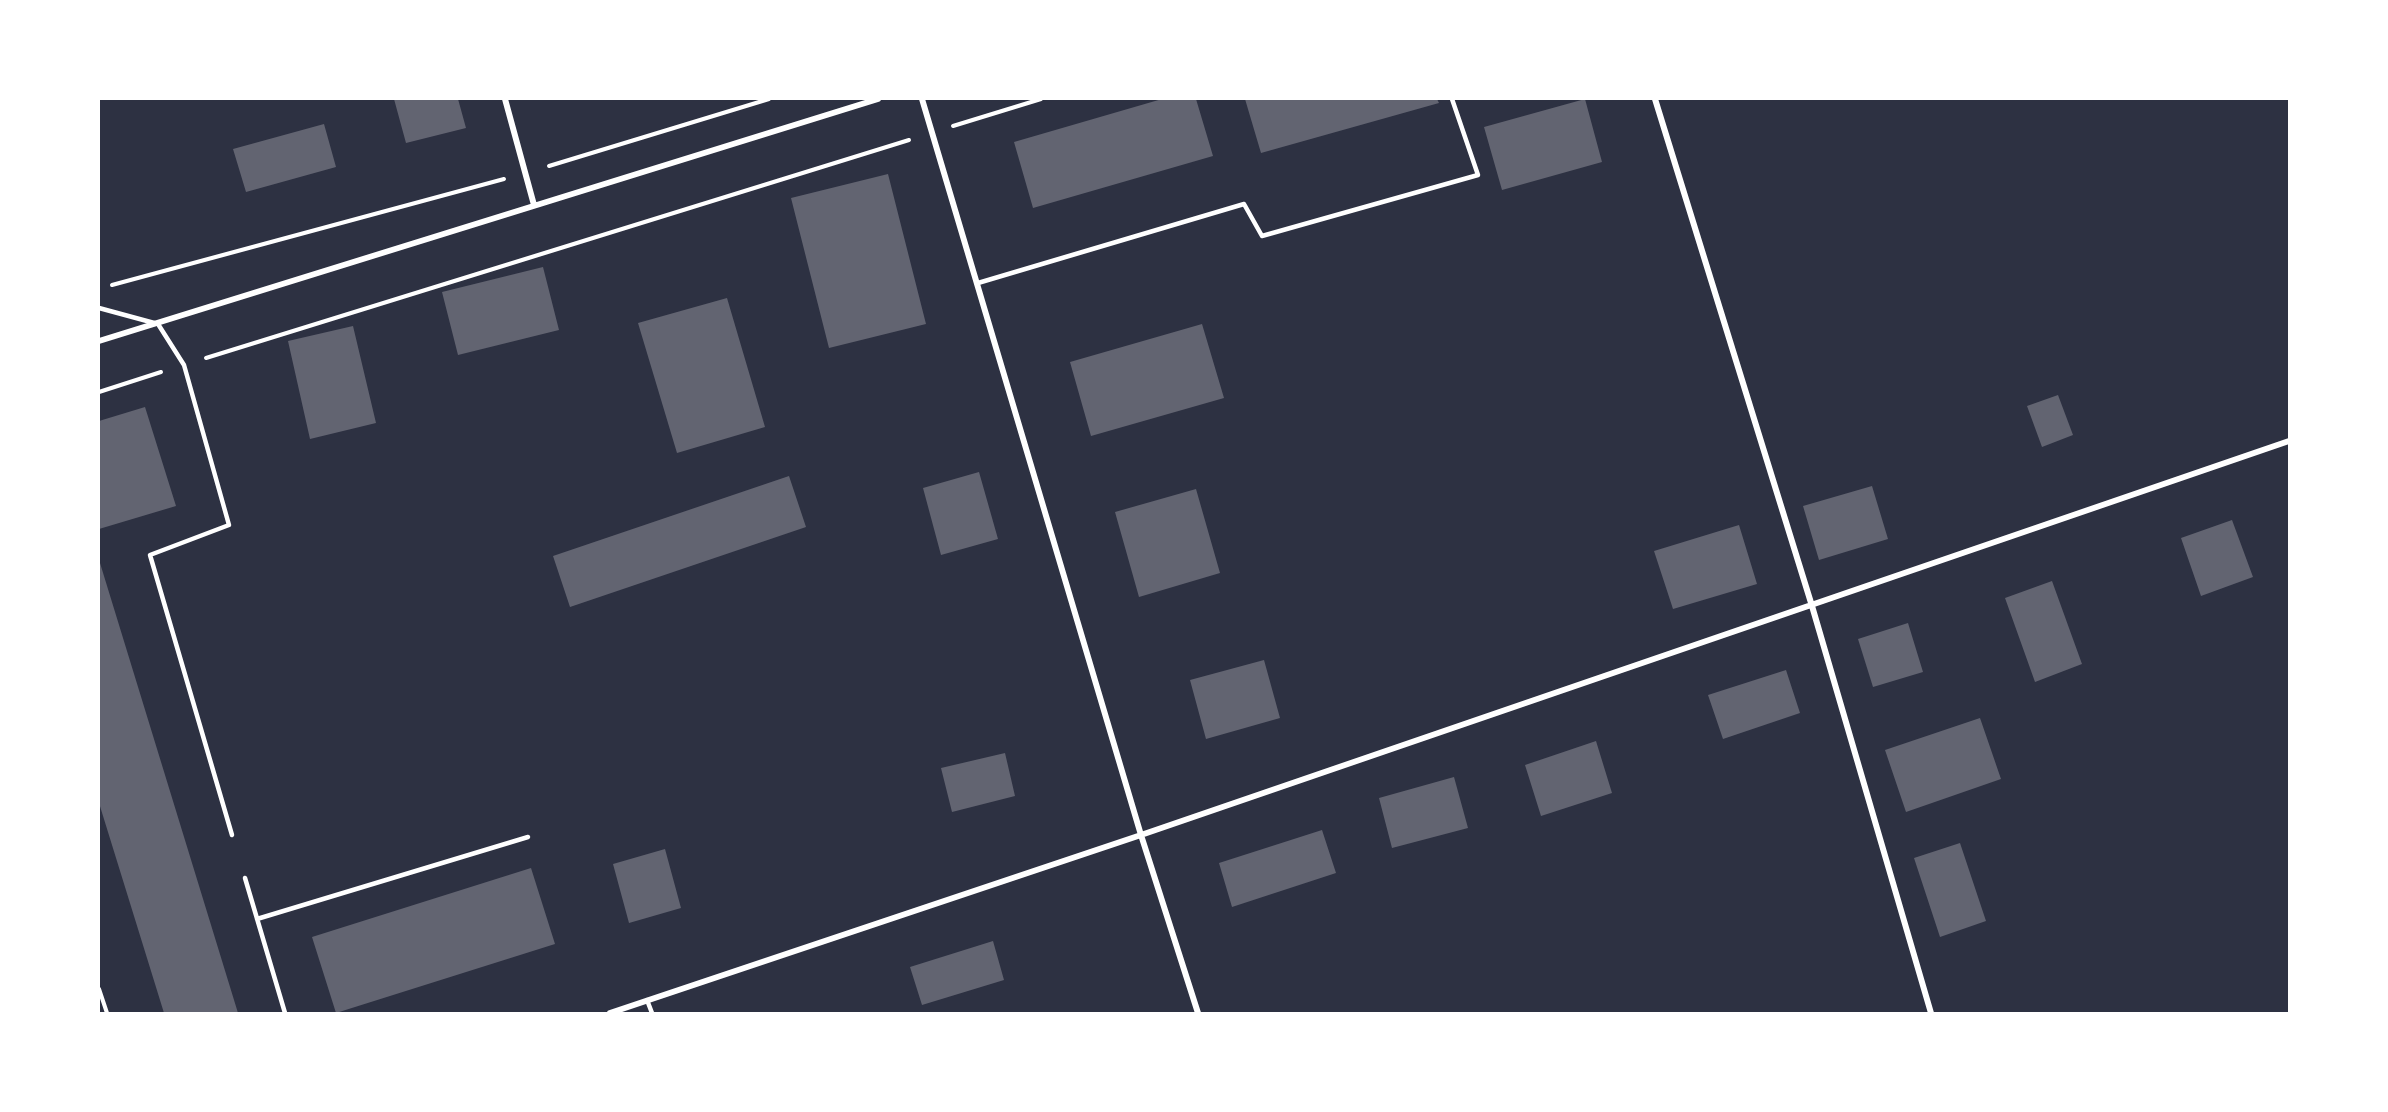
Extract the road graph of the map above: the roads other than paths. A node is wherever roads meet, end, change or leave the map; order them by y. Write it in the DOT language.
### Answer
graph roads {
  1 [pos="505,99"];
  2 [pos="878,99"];
  3 [pos="922,99"];
  4 [pos="1452,99"];
  5 [pos="1654,99"];
  6 [pos="534,205"];
  7 [pos="978,284"];
  8 [pos="99,308"];
  9 [pos="158,324"];
  10 [pos="99,341"];
  11 [pos="2289,441"];
  12 [pos="1812,606"];
  13 [pos="232,835"];
  14 [pos="1141,835"];
  15 [pos="528,837"];
  16 [pos="245,878"];
  17 [pos="257,919"];
  18 [pos="648,1000"];
  19 [pos="285,1013"];
  20 [pos="610,1013"];
  21 [pos="652,1013"];
  22 [pos="1198,1013"];
  23 [pos="1931,1013"];
  1 -- 6 [label="street"];
  2 -- 6 [label="street"];
  3 -- 7 [label="street"];
  4 -- 7 [label="lane"];
  5 -- 12 [label="street"];
  6 -- 9 [label="street"];
  7 -- 14 [label="street"];
  8 -- 9 [label="lane"];
  9 -- 10 [label="street"];
  9 -- 13 [label="lane"];
  11 -- 12 [label="street"];
  12 -- 14 [label="street"];
  12 -- 23 [label="street"];
  14 -- 18 [label="street"];
  14 -- 22 [label="street"];
  15 -- 17 [label="lane"];
  16 -- 17 [label="lane"];
  17 -- 19 [label="lane"];
  18 -- 20 [label="street"];
  18 -- 21 [label="lane"];
}
